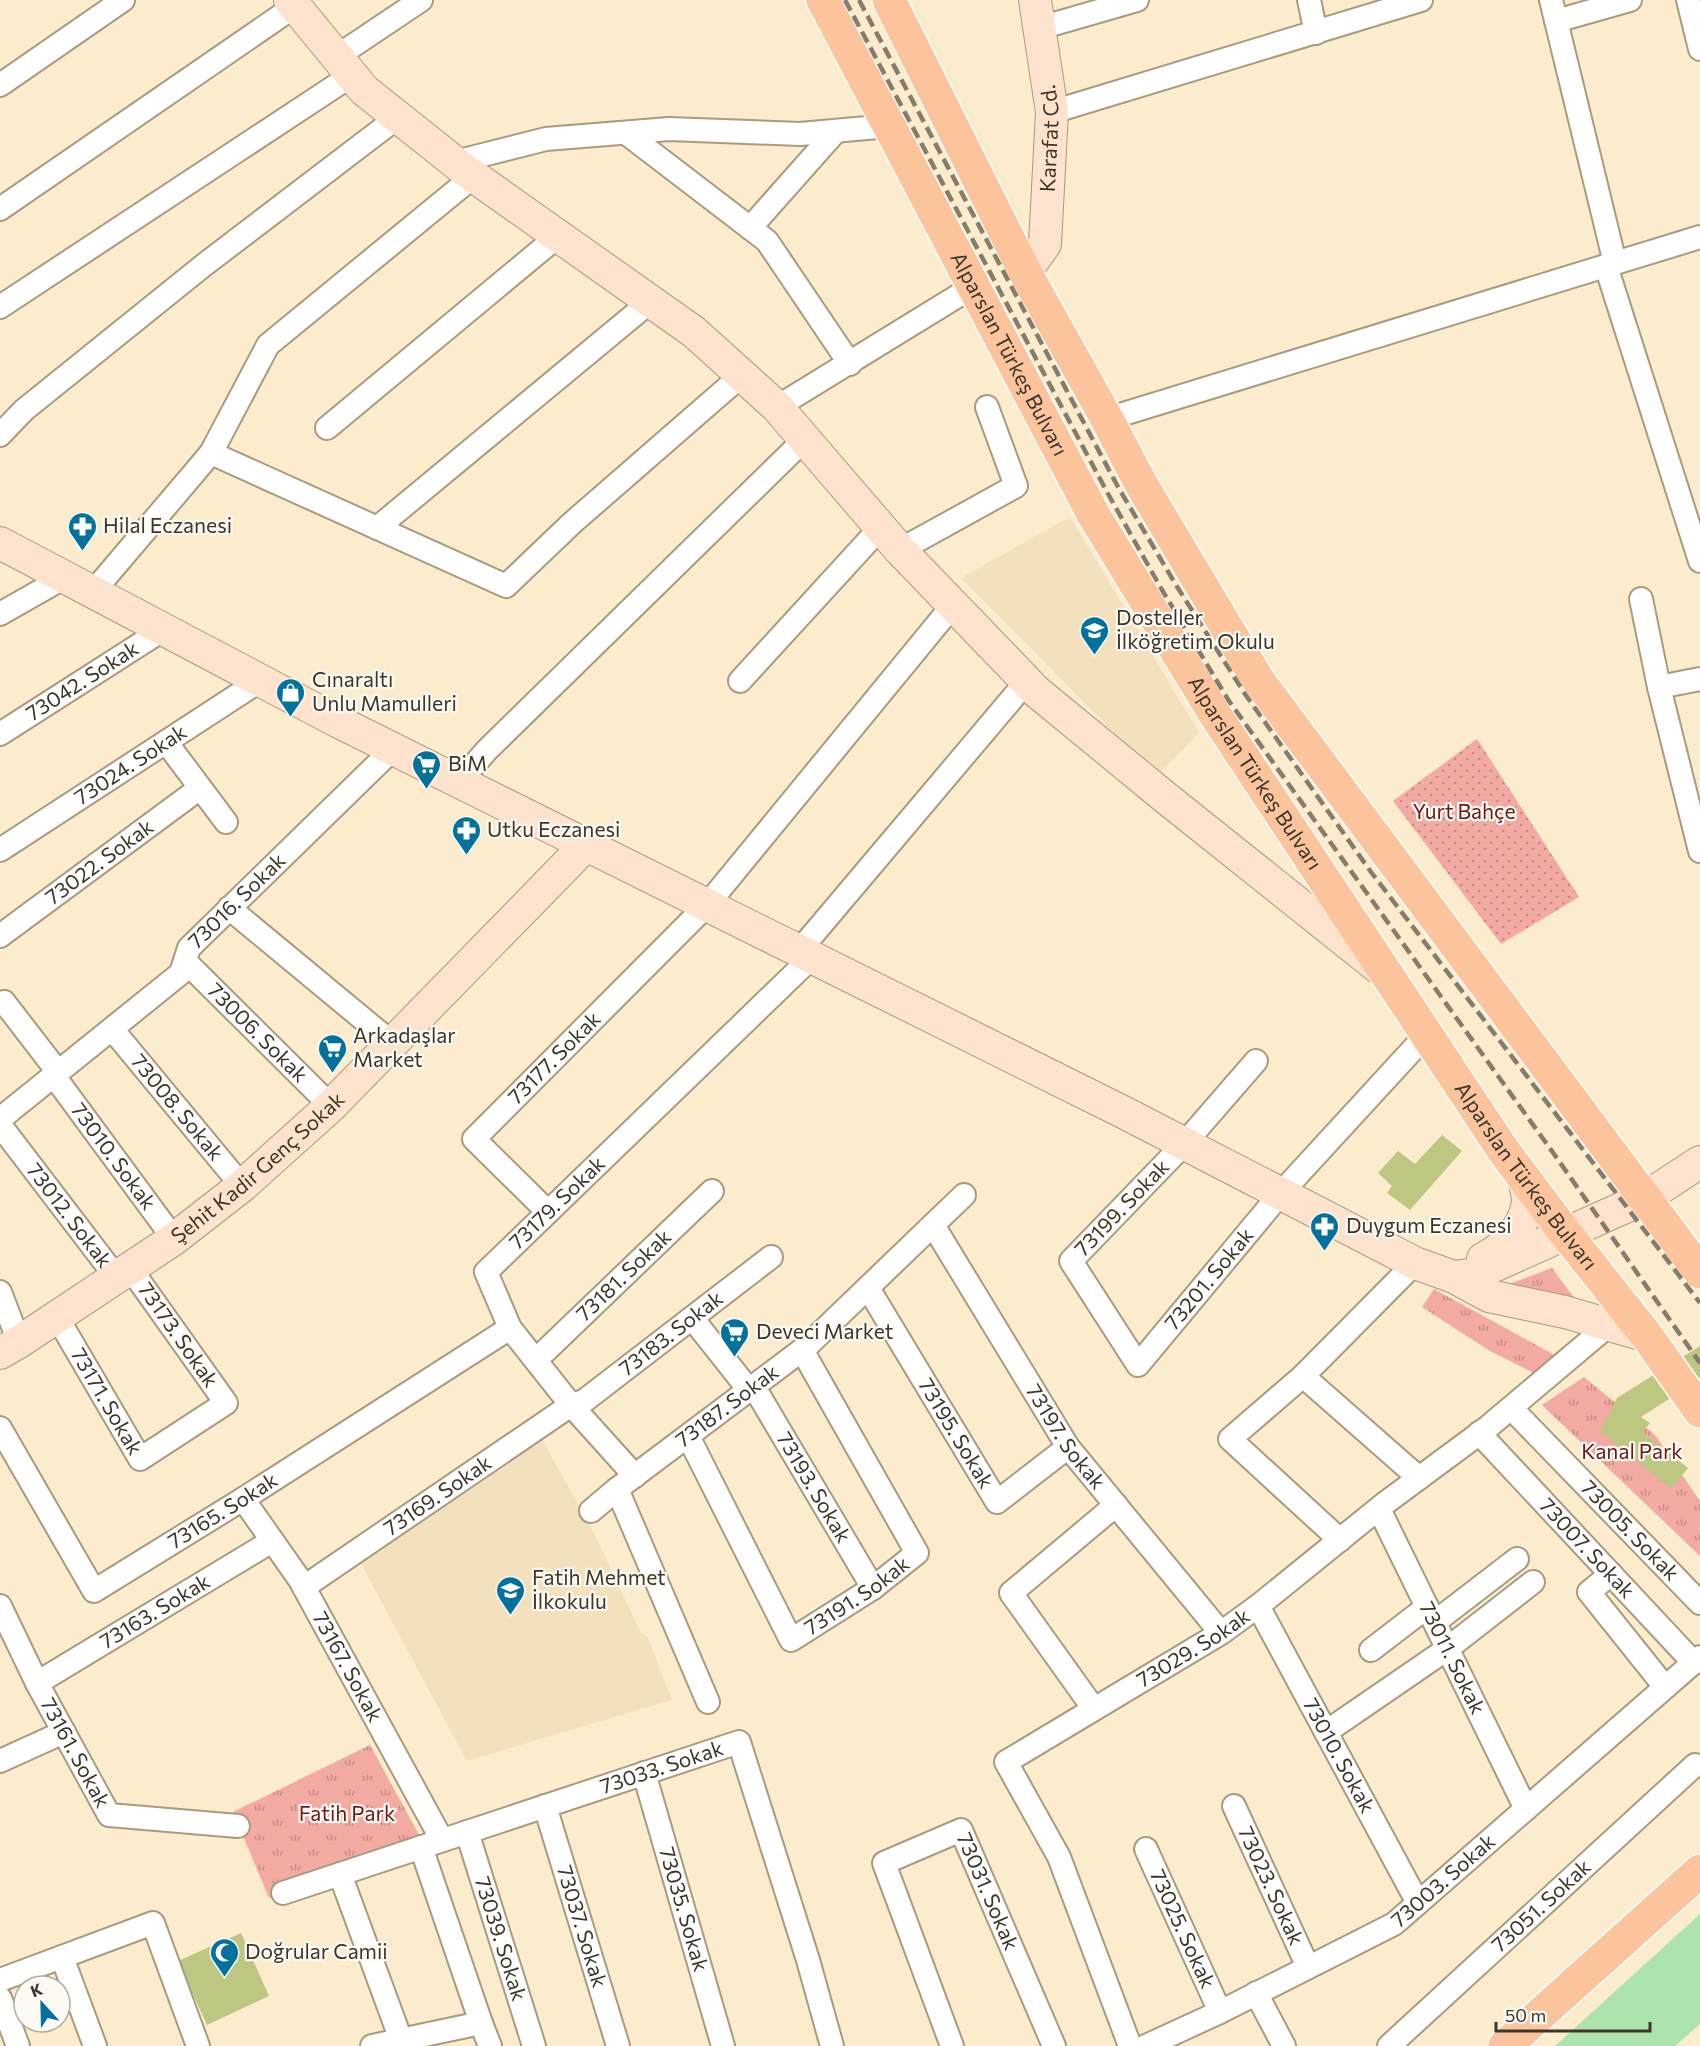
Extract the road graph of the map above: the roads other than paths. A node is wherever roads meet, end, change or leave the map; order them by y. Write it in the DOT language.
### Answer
graph roads {
  1 [pos="123,0"];
  2 [pos="422,0"];
  3 [pos="822,0"];
  4 [pos="889,0"];
  5 [pos="1137,0"];
  6 [pos="1309,0"];
  7 [pos="1630,0"];
  8 [pos="1688,0"];
  9 [pos="1412,1"];
  10 [pos="293,3"];
  11 [pos="1554,10"];
  12 [pos="1038,14"];
  13 [pos="1316,33"];
  14 [pos="1700,49"];
  15 [pos="344,66"];
  16 [pos="0,85"];
  17 [pos="1052,112"];
  18 [pos="398,117"];
  19 [pos="889,126"];
  20 [pos="836,131"];
  21 [pos="626,133"];
  22 [pos="464,169"];
  23 [pos="0,209"];
  24 [pos="750,228"];
  25 [pos="558,236"];
  26 [pos="1699,240"];
  27 [pos="1611,265"];
  28 [pos="1025,272"];
  29 [pos="974,286"];
  30 [pos="651,301"];
  31 [pos="0,307"];
  32 [pos="850,364"];
  33 [pos="742,375"];
  34 [pos="777,407"];
  35 [pos="987,407"];
  36 [pos="1107,419"];
  37 [pos="327,428"];
  38 [pos="0,435"];
  39 [pos="806,438"];
  40 [pos="211,453"];
  41 [pos="377,528"];
  42 [pos="891,538"];
  43 [pos="0,543"];
  44 [pos="1700,561"];
  45 [pos="64,577"];
  46 [pos="93,592"];
  47 [pos="1641,599"];
  48 [pos="953,605"];
  49 [pos="0,615"];
  50 [pos="164,629"];
  51 [pos="1700,679"];
  52 [pos="261,680"];
  53 [pos="740,681"];
  54 [pos="1027,681"];
  55 [pos="1659,687"];
  56 [pos="0,734"];
  57 [pos="166,742"];
  58 [pos="393,749"];
  59 [pos="459,782"];
  60 [pos="200,788"];
  61 [pos="226,822"];
  62 [pos="586,845"];
  63 [pos="0,850"];
  64 [pos="1700,851"];
  65 [pos="707,905"];
  66 [pos="229,908"];
  67 [pos="0,936"];
  68 [pos="806,954"];
  69 [pos="185,961"];
  70 [pos="1387,975"];
  71 [pos="4,1002"];
  72 [pos="112,1029"];
  73 [pos="1427,1034"];
  74 [pos="392,1043"];
  75 [pos="1256,1061"];
  76 [pos="56,1074"];
  77 [pos="331,1106"];
  78 [pos="0,1119"];
  79 [pos="0,1125"];
  80 [pos="1184,1144"];
  81 [pos="1700,1162"];
  82 [pos="1524,1178"];
  83 [pos="242,1186"];
  84 [pos="712,1191"];
  85 [pos="1281,1193"];
  86 [pos="964,1196"];
  87 [pos="1645,1198"];
  88 [pos="548,1212"];
  89 [pos="933,1225"];
  90 [pos="1566,1234"];
  91 [pos="174,1239"];
  92 [pos="771,1257"];
  93 [pos="1415,1263"];
  94 [pos="1700,1272"];
  95 [pos="123,1273"];
  96 [pos="1454,1277"];
  97 [pos="868,1288"];
  98 [pos="0,1292"];
  99 [pos="57,1317"];
  100 [pos="692,1318"];
  101 [pos="1610,1324"];
  102 [pos="510,1328"];
  103 [pos="1647,1336"];
  104 [pos="10,1348"];
  105 [pos="802,1350"];
  106 [pos="536,1360"];
  107 [pos="1138,1365"];
  108 [pos="1303,1376"];
  109 [pos="751,1388"];
  110 [pos="226,1403"];
  111 [pos="571,1405"];
  112 [pos="1510,1408"];
  113 [pos="1700,1411"];
  114 [pos="0,1428"];
  115 [pos="1479,1434"];
  116 [pos="688,1436"];
  117 [pos="1068,1447"];
  118 [pos="1419,1478"];
  119 [pos="626,1482"];
  120 [pos="243,1499"];
  121 [pos="1116,1505"];
  122 [pos="1379,1509"];
  123 [pos="591,1511"];
  124 [pos="1340,1540"];
  125 [pos="272,1541"];
  126 [pos="1517,1559"];
  127 [pos="1611,1574"];
  128 [pos="1533,1582"];
  129 [pos="304,1587"];
  130 [pos="873,1588"];
  131 [pos="1700,1603"];
  132 [pos="0,1606"];
  133 [pos="1258,1606"];
  134 [pos="1431,1615"];
  135 [pos="1221,1633"];
  136 [pos="1448,1649"];
  137 [pos="1371,1650"];
  138 [pos="1697,1660"];
  139 [pos="37,1683"];
  140 [pos="1665,1688"];
  141 [pos="708,1702"];
  142 [pos="1094,1709"];
  143 [pos="64,1732"];
  144 [pos="1326,1732"];
  145 [pos="0,1761"];
  146 [pos="1695,1765"];
  147 [pos="644,1773"];
  148 [pos="545,1806"];
  149 [pos="1234,1806"];
  150 [pos="1526,1809"];
  151 [pos="238,1826"];
  152 [pos="467,1832"];
  153 [pos="432,1844"];
  154 [pos="1146,1849"];
  155 [pos="1700,1871"];
  156 [pos="340,1874"];
  157 [pos="283,1893"];
  158 [pos="1418,1903"];
  159 [pos="62,1957"];
  160 [pos="1308,1967"];
  161 [pos="0,1980"];
  162 [pos="1256,1993"];
  163 [pos="1,2003"];
  164 [pos="1220,2012"];
  165 [pos="481,2023"];
  166 [pos="401,2040"];
  167 [pos="18,2046"];
  168 [pos="95,2046"];
  169 [pos="198,2046"];
  170 [pos="372,2046"];
  171 [pos="490,2046"];
  172 [pos="534,2046"];
  173 [pos="618,2046"];
  174 [pos="723,2046"];
  175 [pos="832,2046"];
  176 [pos="952,2046"];
  177 [pos="1054,2046"];
  178 [pos="1144,2046"];
  179 [pos="1284,2046"];
  180 [pos="1389,2046"];
  181 [pos="1505,2046"];
  1 -- 16 [label="street"];
  2 -- 15 [label="street"];
  3 -- 19 [label="main road, Alparslan Türkeş Bulvarı"];
  4 -- 28 [label="main road"];
  5 -- 12 [label="street"];
  6 -- 13 [label="street"];
  7 -- 11 [label="street"];
  8 -- 14 [label="street"];
  9 -- 13 [label="street"];
  10 -- 15 [label="main road"];
  10 -- 23 [label="street"];
  11 -- 27 [label="street"];
  12 -- 17 [label="main road, Karafat Cd."];
  13 -- 17 [label="street"];
  15 -- 18 [label="main road"];
  15 -- 31 [label="street"];
  17 -- 28 [label="main road, Karafat Cd."];
  18 -- 22 [label="main road"];
  18 -- 38 [label="street"];
  19 -- 20 [label="street"];
  19 -- 29 [label="main road, Alparslan Türkeş Bulvarı"];
  20 -- 21 [label="street"];
  20 -- 24 [label="street"];
  21 -- 22 [label="street"];
  21 -- 24 [label="street"];
  22 -- 25 [label="main road"];
  22 -- 40 [label="street"];
  24 -- 32 [label="street"];
  25 -- 30 [label="main road"];
  25 -- 37 [label="street"];
  26 -- 27 [label="street"];
  27 -- 36 [label="street"];
  27 -- 44 [label="street"];
  28 -- 36 [label="main road"];
  29 -- 32 [label="street"];
  29 -- 70 [label="main road, Alparslan Türkeş Bulvarı"];
  30 -- 33 [label="main road"];
  30 -- 41 [label="street"];
  32 -- 34 [label="street"];
  33 -- 34 [label="main road"];
  33 -- 41 [label="street"];
  34 -- 39 [label="main road"];
  35 -- 42 [label="street"];
  36 -- 87 [label="main road"];
  39 -- 42 [label="main road"];
  39 -- 59 [label="street"];
  40 -- 41 [label="street"];
  40 -- 46 [label="street"];
  42 -- 48 [label="main road"];
  42 -- 53 [label="street"];
  43 -- 45 [label="main road"];
  45 -- 46 [label="main road"];
  45 -- 49 [label="street"];
  46 -- 50 [label="main road"];
  47 -- 55 [label="street"];
  48 -- 54 [label="main road"];
  48 -- 65 [label="street"];
  50 -- 52 [label="main road"];
  50 -- 56 [label="street, 73042. Sokak"];
  51 -- 55 [label="street"];
  52 -- 57 [label="street, 73024. Sokak"];
  52 -- 58 [label="main road"];
  54 -- 68 [label="street, 73179. Sokak"];
  54 -- 70 [label="main road"];
  55 -- 64 [label="street"];
  57 -- 60 [label="street"];
  57 -- 63 [label="street, 73024. Sokak"];
  58 -- 59 [label="main road"];
  58 -- 66 [label="street, 73016. Sokak"];
  59 -- 62 [label="main road"];
  60 -- 61 [label="street"];
  60 -- 67 [label="street, 73022. Sokak"];
  62 -- 65 [label="main road"];
  62 -- 74 [label="main road, Şehit Kadir Genç Sokak"];
  65 -- 68 [label="main road"];
  65 -- 88 [label="street, 73177. Sokak"];
  66 -- 69 [label="street, 73016. Sokak"];
  66 -- 74 [label="street"];
  68 -- 80 [label="main road"];
  68 -- 88 [label="street, 73179. Sokak"];
  69 -- 72 [label="street, 73016. Sokak"];
  69 -- 77 [label="street, 73006. Sokak"];
  70 -- 73 [label="main road, Alparslan Türkeş Bulvarı"];
  71 -- 76 [label="street, 73010. Sokak"];
  72 -- 76 [label="street, 73016. Sokak"];
  72 -- 83 [label="street, 73008. Sokak"];
  73 -- 82 [label="main road, Alparslan Türkeş Bulvarı"];
  73 -- 85 [label="street, 73201. Sokak"];
  74 -- 77 [label="main road, Şehit Kadir Genç Sokak"];
  75 -- 80 [label="street"];
  76 -- 78 [label="street, 73016. Sokak"];
  76 -- 91 [label="street, 73010. Sokak"];
  77 -- 83 [label="main road, Şehit Kadir Genç Sokak"];
  79 -- 95 [label="street, 73012. Sokak"];
  80 -- 85 [label="main road"];
  80 -- 107 [label="street, 73199. Sokak"];
  81 -- 87 [label="main road"];
  82 -- 90 [label="main road, Alparslan Türkeş Bulvarı"];
  82 -- 96 [label="main road"];
  83 -- 91 [label="main road, Şehit Kadir Genç Sokak"];
  84 -- 106 [label="street, 73181. Sokak"];
  85 -- 93 [label="main road"];
  85 -- 107 [label="street, 73201. Sokak"];
  86 -- 89 [label="street, 73187. Sokak"];
  87 -- 90 [label="main road"];
  87 -- 94 [label="main road"];
  88 -- 102 [label="street, 73179. Sokak"];
  89 -- 97 [label="street, 73187. Sokak"];
  89 -- 117 [label="street, 73197. Sokak"];
  90 -- 96 [label="main road"];
  90 -- 103 [label="main road, Alparslan Türkeş Bulvarı"];
  91 -- 95 [label="main road, Şehit Kadir Genç Sokak"];
  92 -- 100 [label="street, 73183. Sokak"];
  93 -- 96 [label="main road"];
  93 -- 108 [label="street"];
  95 -- 99 [label="main road, Şehit Kadir Genç Sokak"];
  95 -- 110 [label="street, 73173. Sokak"];
  96 -- 101 [label="main road"];
  97 -- 105 [label="street, 73187. Sokak"];
  97 -- 117 [label="street, 73195. Sokak"];
  98 -- 104 [label="street"];
  99 -- 104 [label="main road, Şehit Kadir Genç Sokak"];
  99 -- 110 [label="street, 73171. Sokak"];
  100 -- 109 [label="street, 73193. Sokak"];
  100 -- 111 [label="street, 73183. Sokak"];
  101 -- 103 [label="main road"];
  101 -- 112 [label="street, 73029. Sokak"];
  102 -- 106 [label="street, 73179. Sokak"];
  102 -- 120 [label="street, 73165. Sokak"];
  103 -- 113 [label="main road, Alparslan Türkeş Bulvarı"];
  105 -- 109 [label="street, 73187. Sokak"];
  105 -- 130 [label="street, 73191. Sokak"];
  106 -- 111 [label="street, 73179. Sokak"];
  108 -- 118 [label="street"];
  108 -- 124 [label="street"];
  109 -- 116 [label="street, 73187. Sokak"];
  109 -- 130 [label="street, 73193. Sokak"];
  111 -- 119 [label="street, 73179. Sokak"];
  111 -- 129 [label="street, 73169. Sokak"];
  112 -- 115 [label="street, 73029. Sokak"];
  112 -- 131 [label="street, 73005. Sokak"];
  114 -- 120 [label="street, 73165. Sokak"];
  115 -- 118 [label="street, 73029. Sokak"];
  115 -- 127 [label="street, 73007. Sokak"];
  116 -- 119 [label="street, 73187. Sokak"];
  116 -- 130 [label="street, 73191. Sokak"];
  117 -- 121 [label="street, 73197. Sokak"];
  118 -- 122 [label="street, 73029. Sokak"];
  119 -- 123 [label="street, 73187. Sokak"];
  119 -- 141 [label="street, 73179. Sokak"];
  120 -- 125 [label="street, 73167. Sokak"];
  121 -- 135 [label="street, 73197. Sokak"];
  121 -- 142 [label="street"];
  122 -- 124 [label="street, 73029. Sokak"];
  122 -- 134 [label="street, 73011. Sokak"];
  124 -- 133 [label="street, 73029. Sokak"];
  125 -- 129 [label="street, 73167. Sokak"];
  125 -- 139 [label="street, 73163. Sokak"];
  126 -- 134 [label="street"];
  127 -- 138 [label="street, 73007. Sokak"];
  127 -- 140 [label="street"];
  128 -- 136 [label="street"];
  129 -- 153 [label="street, 73167. Sokak"];
  132 -- 139 [label="street, 73161. Sokak"];
  133 -- 135 [label="street, 73029. Sokak"];
  133 -- 144 [label="street, 73010. Sokak"];
  134 -- 136 [label="street, 73011. Sokak"];
  134 -- 137 [label="street"];
  135 -- 142 [label="street, 73029. Sokak"];
  136 -- 144 [label="street"];
  136 -- 150 [label="street, 73011. Sokak"];
  138 -- 140 [label="street, 73003. Sokak"];
  139 -- 143 [label="street, 73161. Sokak"];
  140 -- 150 [label="street, 73003. Sokak"];
  142 -- 178 [label="street, 73029. Sokak"];
  143 -- 145 [label="street"];
  143 -- 151 [label="street, 73161. Sokak"];
  144 -- 158 [label="street, 73010. Sokak"];
  146 -- 180 [label="street, 73051. Sokak"];
  147 -- 148 [label="street, 73033. Sokak"];
  147 -- 174 [label="street, 73035. Sokak"];
  147 -- 175 [label="street, 73033. Sokak"];
  148 -- 152 [label="street, 73033. Sokak"];
  148 -- 173 [label="street, 73037. Sokak"];
  149 -- 160 [label="street, 73023. Sokak"];
  150 -- 158 [label="street, 73003. Sokak"];
  152 -- 153 [label="street, 73033. Sokak"];
  152 -- 172 [label="street, 73039. Sokak"];
  153 -- 156 [label="street, 73033. Sokak"];
  153 -- 165 [label="street, 73167. Sokak"];
  154 -- 164 [label="street, 73025. Sokak"];
  155 -- 181 [label="main road"];
  156 -- 157 [label="street, 73033. Sokak"];
  156 -- 166 [label="street"];
  158 -- 160 [label="street, 73003. Sokak"];
  159 -- 161 [label="street"];
  159 -- 168 [label="street"];
  159 -- 169 [label="street"];
  160 -- 162 [label="street, 73003. Sokak"];
  162 -- 164 [label="street, 73003. Sokak"];
  162 -- 179 [label="street"];
  163 -- 167 [label="street"];
  164 -- 178 [label="street, 73003. Sokak"];
  165 -- 166 [label="street"];
  165 -- 171 [label="street, 73167. Sokak"];
  166 -- 170 [label="street"];
  176 -- 177 [label="street, 73031. Sokak"];
}
